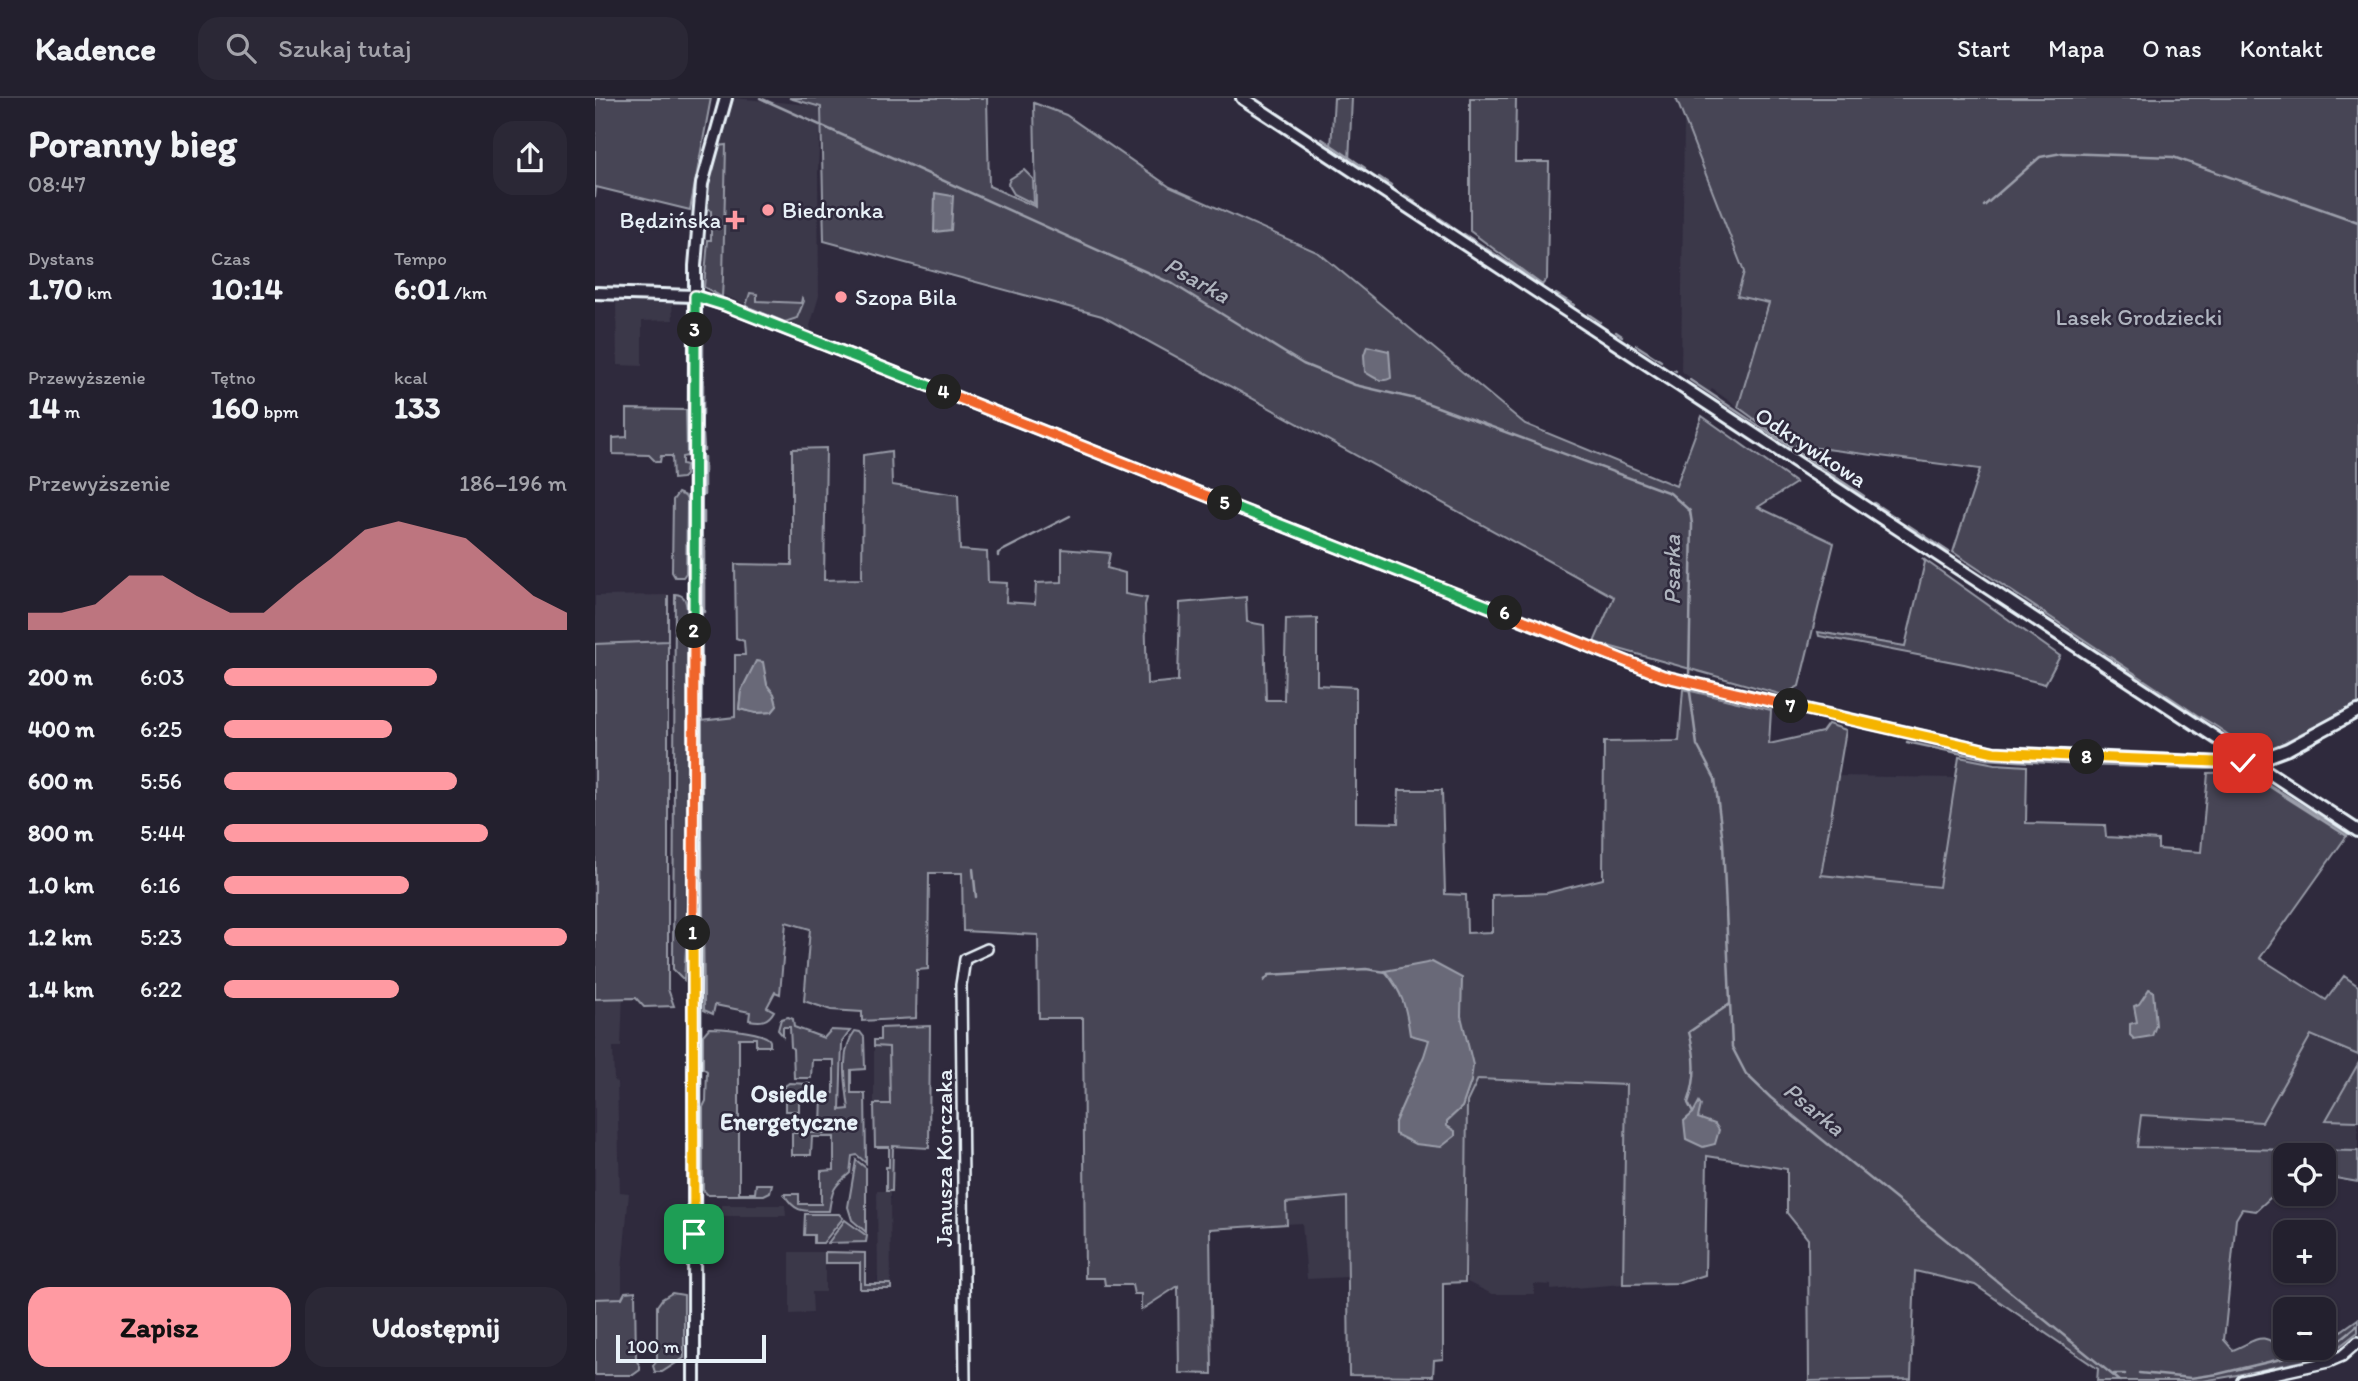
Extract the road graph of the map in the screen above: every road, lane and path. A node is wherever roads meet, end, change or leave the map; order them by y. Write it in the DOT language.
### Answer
graph roads {
  1 [pos="1242,98"];
  2 [pos="726,99"];
  3 [pos="595,293"];
  4 [pos="695,296"];
  5 [pos="2358,712"];
  6 [pos="2253,762"];
  7 [pos="2358,831"];
  8 [pos="987,950"];
  9 [pos="2358,1342"];
  10 [pos="694,1381"];
  11 [pos="965,1381"];
  12 [pos="2242,1381"];
  1 -- 6 [label="street, Odkrywkowa"];
  2 -- 4 [label="street"];
  3 -- 4 [label="street"];
  4 -- 6 [label="street"];
  4 -- 10 [label="street"];
  5 -- 6 [label="street"];
  6 -- 7 [label="street, Odkrywkowa"];
  8 -- 11 [label="street, Janusza Korczaka"];
  9 -- 12 [label="street"];
}
